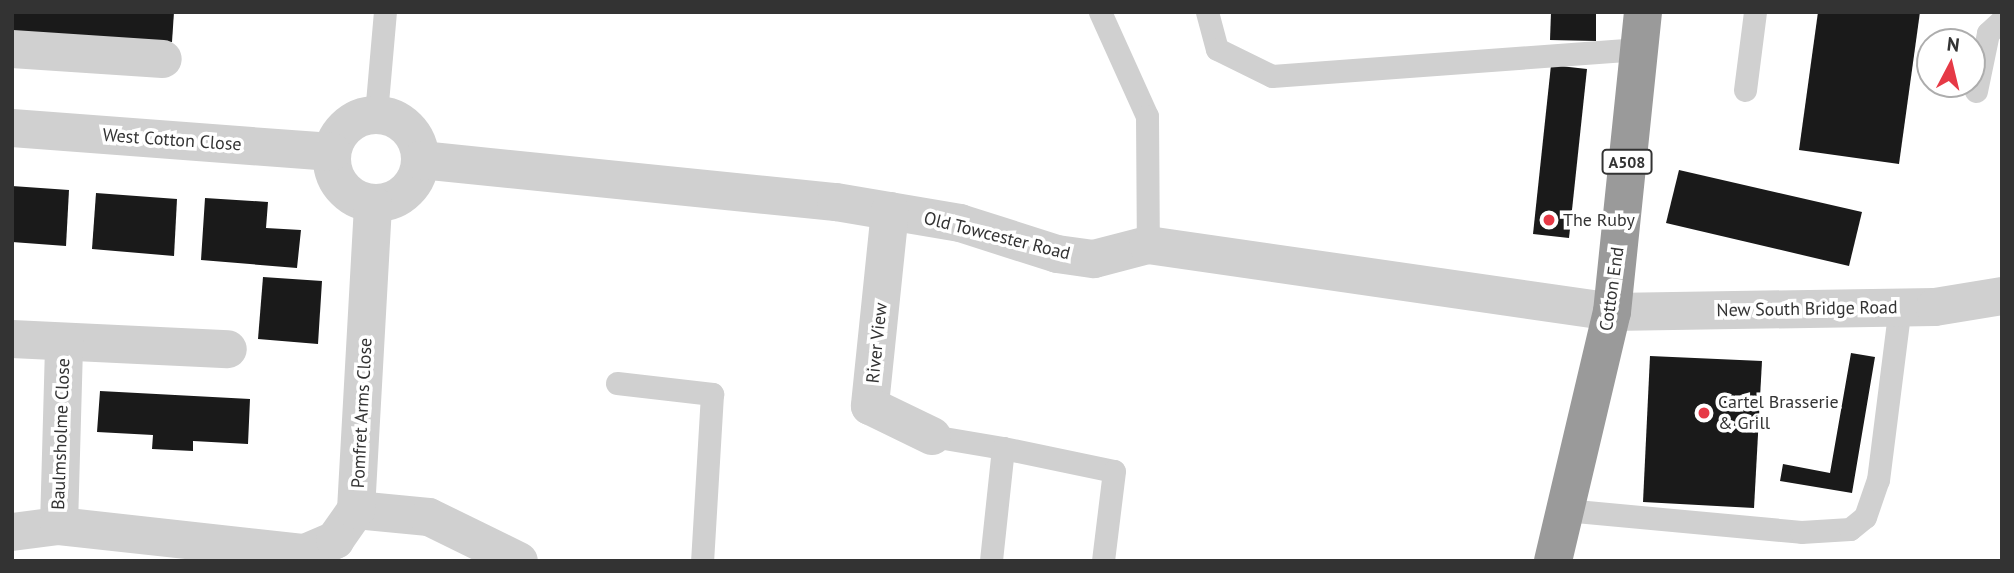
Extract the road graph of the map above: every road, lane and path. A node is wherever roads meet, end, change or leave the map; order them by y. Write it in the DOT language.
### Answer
graph roads {
  1 [pos="385,12"];
  2 [pos="1100,12"];
  3 [pos="1207,12"];
  4 [pos="1755,12"];
  5 [pos="2002,20"];
  6 [pos="1641,31"];
  7 [pos="1986,43"];
  8 [pos="12,49"];
  9 [pos="163,59"];
  10 [pos="1745,90"];
  11 [pos="376,114"];
  12 [pos="12,128"];
  13 [pos="331,152"];
  14 [pos="421,160"];
  15 [pos="373,204"];
  16 [pos="890,211"];
  17 [pos="1148,244"];
  18 [pos="2002,296"];
  19 [pos="1900,307"];
  20 [pos="1612,312"];
  21 [pos="12,340"];
  22 [pos="64,342"];
  23 [pos="228,349"];
  24 [pos="617,383"];
  25 [pos="932,436"];
  26 [pos="1003,448"];
  27 [pos="356,510"];
  28 [pos="1565,510"];
  29 [pos="59,526"];
  30 [pos="12,531"];
  31 [pos="519,561"];
  32 [pos="702,561"];
  33 [pos="991,561"];
  34 [pos="1103,561"];
  35 [pos="1553,561"];
  1 -- 11 [label="lane"];
  2 -- 17 [label="lane"];
  3 -- 6 [label="lane"];
  4 -- 10 [label="lane"];
  5 -- 7 [label="lane"];
  6 -- 20 [label="highway, Cotton End / A508"];
  8 -- 9 [label="street"];
  11 -- 13 [label="street"];
  11 -- 14 [label="street"];
  12 -- 13 [label="street, West Cotton Close"];
  13 -- 15 [label="street"];
  14 -- 15 [label="street"];
  14 -- 16 [label="street, Old Towcester Road"];
  15 -- 27 [label="street, Pomfret Arms Close"];
  16 -- 17 [label="street, Old Towcester Road"];
  16 -- 25 [label="street, River View"];
  17 -- 20 [label="street, Old Towcester Road"];
  18 -- 19 [label="street, New South Bridge Road"];
  19 -- 20 [label="street, New South Bridge Road"];
  19 -- 28 [label="lane"];
  20 -- 28 [label="highway, Cotton End / A508"];
  21 -- 22 [label="street, Baulmsholme Close"];
  22 -- 23 [label="street, Baulmsholme Close"];
  22 -- 29 [label="street, Baulmsholme Close"];
  24 -- 32 [label="lane"];
  25 -- 26 [label="lane"];
  26 -- 33 [label="lane"];
  26 -- 34 [label="lane"];
  27 -- 29 [label="street, Pomfret Arms Close"];
  27 -- 31 [label="street"];
  28 -- 35 [label="highway, Cotton End / A508"];
  29 -- 30 [label="street, Pomfret Arms Close"];
}
